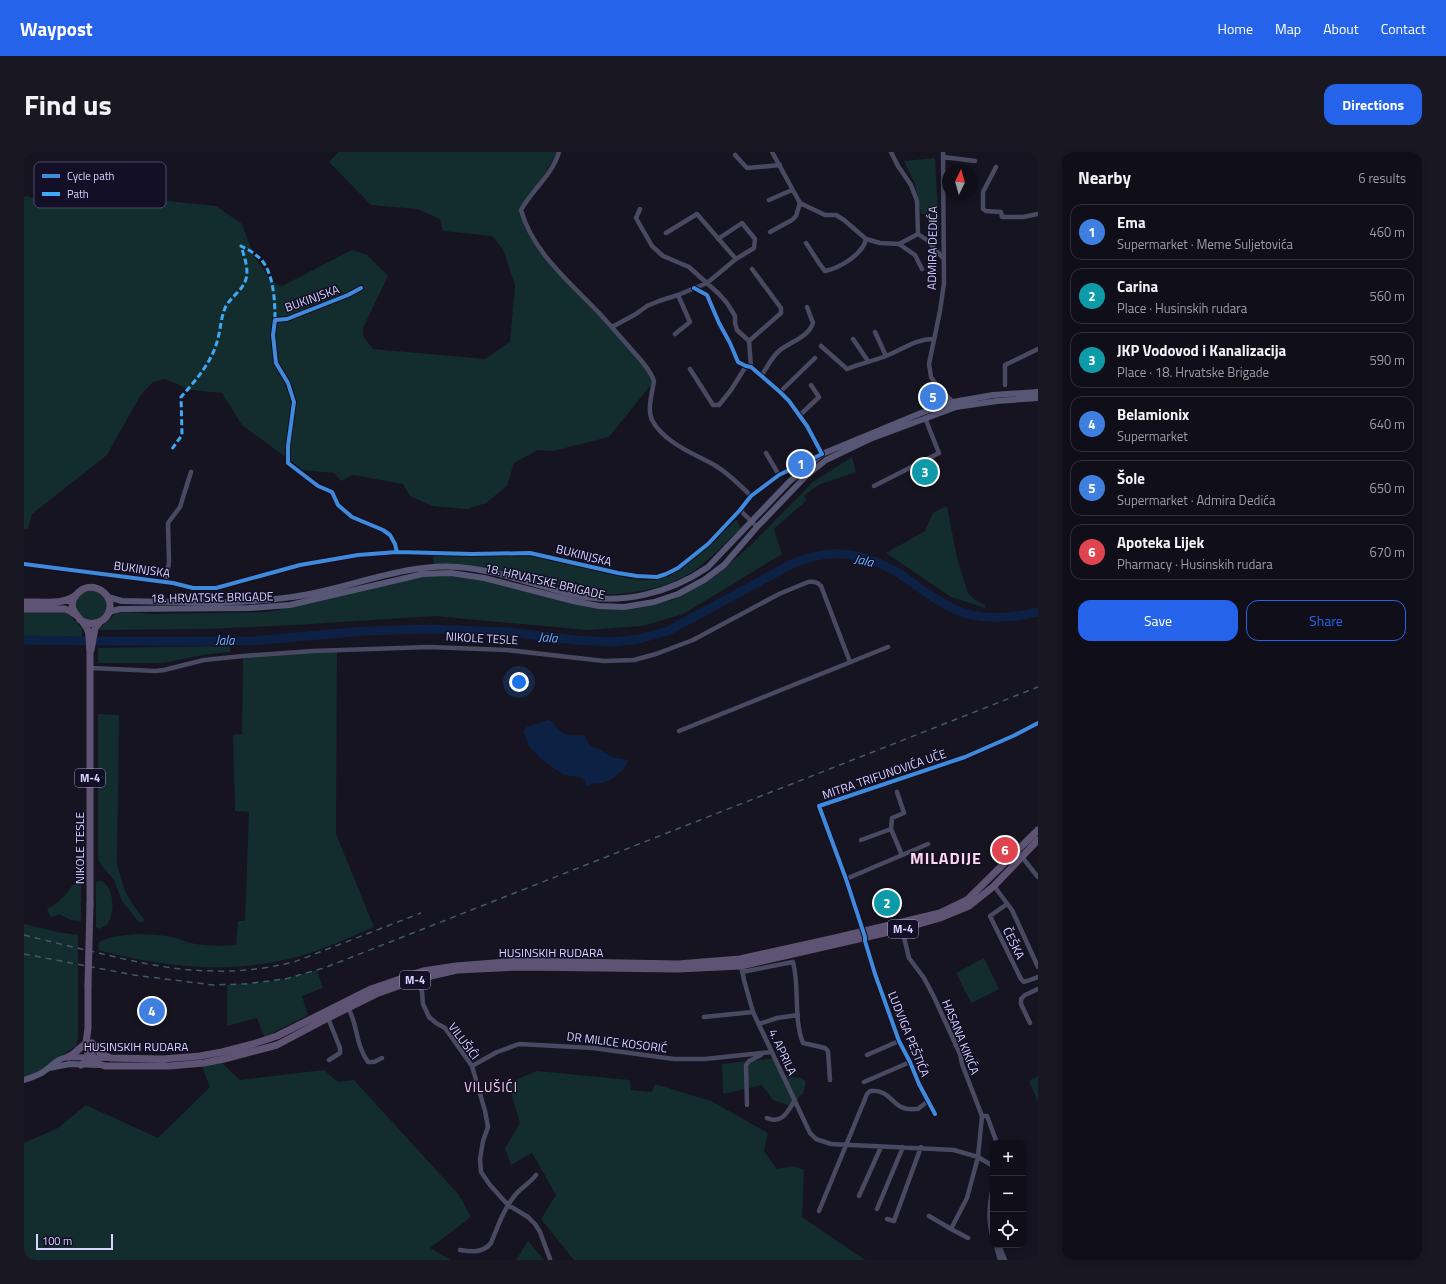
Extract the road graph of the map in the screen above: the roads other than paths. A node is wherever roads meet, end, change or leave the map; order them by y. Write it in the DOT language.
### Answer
graph roads {
  1 [pos="560,152"];
  2 [pos="772,152"];
  3 [pos="891,152"];
  4 [pos="734,154"];
  5 [pos="943,154"];
  6 [pos="975,161"];
  7 [pos="780,165"];
  8 [pos="996,167"];
  9 [pos="792,190"];
  10 [pos="769,200"];
  11 [pos="800,203"];
  12 [pos="640,209"];
  13 [pos="1038,214"];
  14 [pos="770,232"];
  15 [pos="666,233"];
  16 [pos="918,234"];
  17 [pos="718,239"];
  18 [pos="866,239"];
  19 [pos="806,243"];
  20 [pos="899,244"];
  21 [pos="943,258"];
  22 [pos="736,259"];
  23 [pos="752,269"];
  24 [pos="922,269"];
  25 [pos="707,283"];
  26 [pos="361,288"];
  27 [pos="694,288"];
  28 [pos="678,295"];
  29 [pos="806,307"];
  30 [pos="612,327"];
  31 [pos="875,332"];
  32 [pos="675,334"];
  33 [pos="854,339"];
  34 [pos="933,339"];
  35 [pos="749,341"];
  36 [pos="821,346"];
  37 [pos="1038,349"];
  38 [pos="886,356"];
  39 [pos="815,358"];
  40 [pos="868,361"];
  41 [pos="749,367"];
  42 [pos="690,369"];
  43 [pos="762,375"];
  44 [pos="811,385"];
  45 [pos="1005,385"];
  46 [pos="780,392"];
  47 [pos="1038,392"];
  48 [pos="1038,398"];
  49 [pos="955,404"];
  50 [pos="799,416"];
  51 [pos="925,418"];
  52 [pos="766,453"];
  53 [pos="822,454"];
  54 [pos="191,472"];
  55 [pos="779,475"];
  56 [pos="874,486"];
  57 [pos="751,496"];
  58 [pos="740,510"];
  59 [pos="751,521"];
  60 [pos="757,527"];
  61 [pos="397,552"];
  62 [pos="24,564"];
  63 [pos="166,582"];
  64 [pos="77,593"];
  65 [pos="108,597"];
  66 [pos="24,602"];
  67 [pos="24,609"];
  68 [pos="107,615"];
  69 [pos="78,618"];
  70 [pos="100,622"];
  71 [pos="91,632"];
  72 [pos="888,647"];
  73 [pos="850,662"];
  74 [pos="90,668"];
  75 [pos="1038,723"];
  76 [pos="679,732"];
  77 [pos="897,792"];
  78 [pos="891,829"];
  79 [pos="1038,830"];
  80 [pos="861,840"];
  81 [pos="1038,840"];
  82 [pos="928,844"];
  83 [pos="1020,854"];
  84 [pos="902,855"];
  85 [pos="1038,877"];
  86 [pos="846,879"];
  87 [pos="994,886"];
  88 [pos="1007,904"];
  89 [pos="902,929"];
  90 [pos="864,934"];
  91 [pos="741,966"];
  92 [pos="1038,967"];
  93 [pos="1038,977"];
  94 [pos="418,979"];
  95 [pos="1038,988"];
  96 [pos="348,1008"];
  97 [pos="753,1012"];
  98 [pos="798,1015"];
  99 [pos="704,1017"];
  100 [pos="328,1018"];
  101 [pos="759,1024"];
  102 [pos="1030,1024"];
  103 [pos="899,1041"];
  104 [pos="89,1043"];
  105 [pos="772,1052"];
  106 [pos="764,1053"];
  107 [pos="867,1055"];
  108 [pos="68,1057"];
  109 [pos="90,1058"];
  110 [pos="111,1058"];
  111 [pos="382,1058"];
  112 [pos="329,1060"];
  113 [pos="910,1062"];
  114 [pos="81,1064"];
  115 [pos="105,1066"];
  116 [pos="472,1066"];
  117 [pos="47,1068"];
  118 [pos="24,1080"];
  119 [pos="830,1080"];
  120 [pos="864,1082"];
  121 [pos="795,1100"];
  122 [pos="928,1101"];
  123 [pos="747,1105"];
  124 [pos="935,1114"];
  125 [pos="982,1116"];
  126 [pos="767,1118"];
  127 [pos="996,1140"];
  128 [pos="847,1145"];
  129 [pos="881,1147"];
  130 [pos="903,1147"];
  131 [pos="921,1148"];
  132 [pos="978,1158"];
  133 [pos="990,1164"];
  134 [pos="536,1175"];
  135 [pos="859,1196"];
  136 [pos="508,1204"];
  137 [pos="877,1209"];
  138 [pos="990,1210"];
  139 [pos="818,1211"];
  140 [pos="929,1216"];
  141 [pos="887,1218"];
  142 [pos="990,1225"];
  143 [pos="951,1229"];
  144 [pos="968,1238"];
  145 [pos="998,1248"];
  146 [pos="999,1248"];
  147 [pos="460,1250"];
  148 [pos="550,1259"];
  149 [pos="1000,1260"];
  150 [pos="1005,1260"];
  1 -- 30 [label="street"];
  2 -- 7 [label="street"];
  3 -- 16 [label="street"];
  4 -- 7 [label="street"];
  5 -- 6 [label="street, ADMIRA DEDIĆA"];
  5 -- 21 [label="street, ADMIRA DEDIĆA"];
  7 -- 9 [label="street"];
  8 -- 13 [label="street"];
  9 -- 10 [label="street"];
  9 -- 11 [label="street"];
  11 -- 14 [label="street"];
  11 -- 18 [label="street"];
  12 -- 25 [label="street"];
  15 -- 17 [label="street"];
  16 -- 20 [label="street"];
  16 -- 21 [label="street"];
  17 -- 22 [label="street"];
  17 -- 22 [label="street"];
  18 -- 19 [label="street"];
  18 -- 20 [label="street"];
  20 -- 24 [label="street"];
  21 -- 34 [label="street, ADMIRA DEDIĆA"];
  22 -- 25 [label="street"];
  23 -- 35 [label="street"];
  25 -- 27 [label="street"];
  25 -- 35 [label="street"];
  26 -- 61 [label="street, BUKINJSKA"];
  27 -- 28 [label="street"];
  27 -- 41 [label="street"];
  28 -- 30 [label="street"];
  28 -- 32 [label="street"];
  29 -- 43 [label="street"];
  30 -- 57 [label="street"];
  31 -- 38 [label="street"];
  33 -- 40 [label="street"];
  34 -- 38 [label="street"];
  34 -- 49 [label="street, ADMIRA DEDIĆA"];
  35 -- 41 [label="street"];
  36 -- 40 [label="street"];
  37 -- 45 [label="street"];
  38 -- 40 [label="street"];
  39 -- 46 [label="street"];
  41 -- 42 [label="street"];
  41 -- 43 [label="street"];
  43 -- 46 [label="street"];
  44 -- 50 [label="street"];
  46 -- 50 [label="street"];
  47 -- 49 [label="main road, 18. HRVATSKE BRIGADE"];
  48 -- 49 [label="main road, 18. HRVATSKE BRIGADE"];
  49 -- 51 [label="main road, 18. HRVATSKE BRIGADE"];
  49 -- 53 [label="main road, 18. HRVATSKE BRIGADE"];
  50 -- 53 [label="street"];
  51 -- 56 [label="street"];
  51 -- 60 [label="main road, 18. HRVATSKE BRIGADE"];
  52 -- 55 [label="street"];
  53 -- 55 [label="street, BUKINJSKA"];
  53 -- 59 [label="main road, 18. HRVATSKE BRIGADE"];
  54 -- 63 [label="street, BUKINJSKA"];
  55 -- 57 [label="street, BUKINJSKA"];
  57 -- 58 [label="street, BUKINJSKA"];
  58 -- 59 [label="street"];
  58 -- 61 [label="street, BUKINJSKA"];
  59 -- 60 [label="street"];
  59 -- 65 [label="main road, 18. HRVATSKE BRIGADE"];
  60 -- 68 [label="main road, 18. HRVATSKE BRIGADE"];
  61 -- 63 [label="street, BUKINJSKA"];
  62 -- 63 [label="street, BUKINJSKA"];
  64 -- 65 [label="main road"];
  64 -- 66 [label="main road"];
  64 -- 69 [label="main road"];
  65 -- 68 [label="main road"];
  67 -- 69 [label="main road"];
  68 -- 70 [label="main road, M-4"];
  69 -- 70 [label="main road"];
  69 -- 71 [label="main road"];
  70 -- 71 [label="main road, NIKOLE TESLE / M-4"];
  71 -- 74 [label="main road, NIKOLE TESLE / M-4"];
  72 -- 73 [label="street"];
  73 -- 74 [label="street, NIKOLE TESLE"];
  73 -- 76 [label="street"];
  74 -- 104 [label="main road, NIKOLE TESLE / M-4, bridge"];
  75 -- 86 [label="street, MITRA TRIFUNOVIĆA UČE"];
  77 -- 78 [label="street, MITRA TRIFUNOVIĆA UČE"];
  78 -- 80 [label="street"];
  78 -- 84 [label="street"];
  79 -- 83 [label="main road, HUSINSKIH RUDARA / M-4"];
  81 -- 83 [label="main road, HUSINSKIH RUDARA / M-4"];
  82 -- 84 [label="street"];
  83 -- 85 [label="street"];
  83 -- 87 [label="main road, HUSINSKIH RUDARA / M-4"];
  83 -- 90 [label="main road, HUSINSKIH RUDARA / M-4"];
  84 -- 86 [label="street"];
  86 -- 90 [label="street, MITRA TRIFUNOVIĆA UČE"];
  87 -- 88 [label="street, ČEŠKA"];
  87 -- 89 [label="main road, HUSINSKIH RUDARA / M-4"];
  88 -- 92 [label="street, ČEŠKA"];
  88 -- 93 [label="street, ČEŠKA"];
  89 -- 90 [label="main road, HUSINSKIH RUDARA / M-4"];
  89 -- 125 [label="street, HASANA KIKIĆA"];
  90 -- 91 [label="main road, HUSINSKIH RUDARA / M-4"];
  90 -- 103 [label="street, LUDVIGA PEŠTIĆA"];
  91 -- 94 [label="main road, HUSINSKIH RUDARA / M-4"];
  91 -- 97 [label="street, 4. APRILA"];
  91 -- 98 [label="street, HUSINSKIH RUDARA"];
  91 -- 110 [label="main road, HUSINSKIH RUDARA / M-4"];
  94 -- 96 [label="main road, HUSINSKIH RUDARA / M-4"];
  94 -- 116 [label="street, VILUŠIĆI"];
  95 -- 102 [label="street"];
  96 -- 100 [label="main road, HUSINSKIH RUDARA / M-4"];
  96 -- 111 [label="street"];
  97 -- 99 [label="street"];
  97 -- 101 [label="street, 4. APRILA"];
  98 -- 101 [label="street"];
  98 -- 119 [label="street, HUSINSKIH RUDARA"];
  100 -- 112 [label="street"];
  100 -- 115 [label="main road, HUSINSKIH RUDARA / M-4"];
  101 -- 105 [label="street, 4. APRILA"];
  103 -- 107 [label="street, LUDVIGA PEŠTIĆA"];
  103 -- 113 [label="street, LUDVIGA PEŠTIĆA"];
  104 -- 108 [label="main road"];
  104 -- 109 [label="main road"];
  104 -- 110 [label="main road"];
  105 -- 106 [label="street, DR MILICE KOSORIĆ"];
  105 -- 121 [label="street, 4. APRILA"];
  106 -- 116 [label="street, DR MILICE KOSORIĆ"];
  106 -- 123 [label="street, DR MILICE KOSORIĆ"];
  108 -- 109 [label="main road, HUSINSKIH RUDARA"];
  108 -- 117 [label="main road, HUSINSKIH RUDARA"];
  109 -- 110 [label="main road, HUSINSKIH RUDARA"];
  109 -- 114 [label="main road"];
  109 -- 115 [label="main road, M-4"];
  113 -- 120 [label="street"];
  113 -- 122 [label="street, LUDVIGA PEŠTIĆA"];
  114 -- 115 [label="main road, HUSINSKIH RUDARA"];
  114 -- 117 [label="main road, HUSINSKIH RUDARA"];
  116 -- 136 [label="street, VILUŠIĆI"];
  117 -- 118 [label="main road, HUSINSKIH RUDARA"];
  121 -- 126 [label="street"];
  121 -- 128 [label="street, 4. APRILA"];
  122 -- 124 [label="street, LUDVIGA PEŠTIĆA"];
  122 -- 128 [label="street"];
  125 -- 127 [label="street"];
  125 -- 132 [label="street, HASANA KIKIĆA"];
  128 -- 129 [label="street, 4. APRILA"];
  128 -- 139 [label="street"];
  129 -- 130 [label="street, 4. APRILA"];
  129 -- 135 [label="street"];
  130 -- 131 [label="street, 4. APRILA"];
  130 -- 137 [label="street"];
  131 -- 132 [label="street, 4. APRILA"];
  131 -- 141 [label="street"];
  132 -- 133 [label="street, 4. APRILA"];
  132 -- 143 [label="street"];
  134 -- 136 [label="street"];
  136 -- 147 [label="street"];
  136 -- 148 [label="street, VILUŠIĆI"];
  138 -- 142 [label="street"];
  140 -- 143 [label="street"];
  143 -- 144 [label="street"];
  145 -- 149 [label="street"];
  146 -- 150 [label="street"];
}
